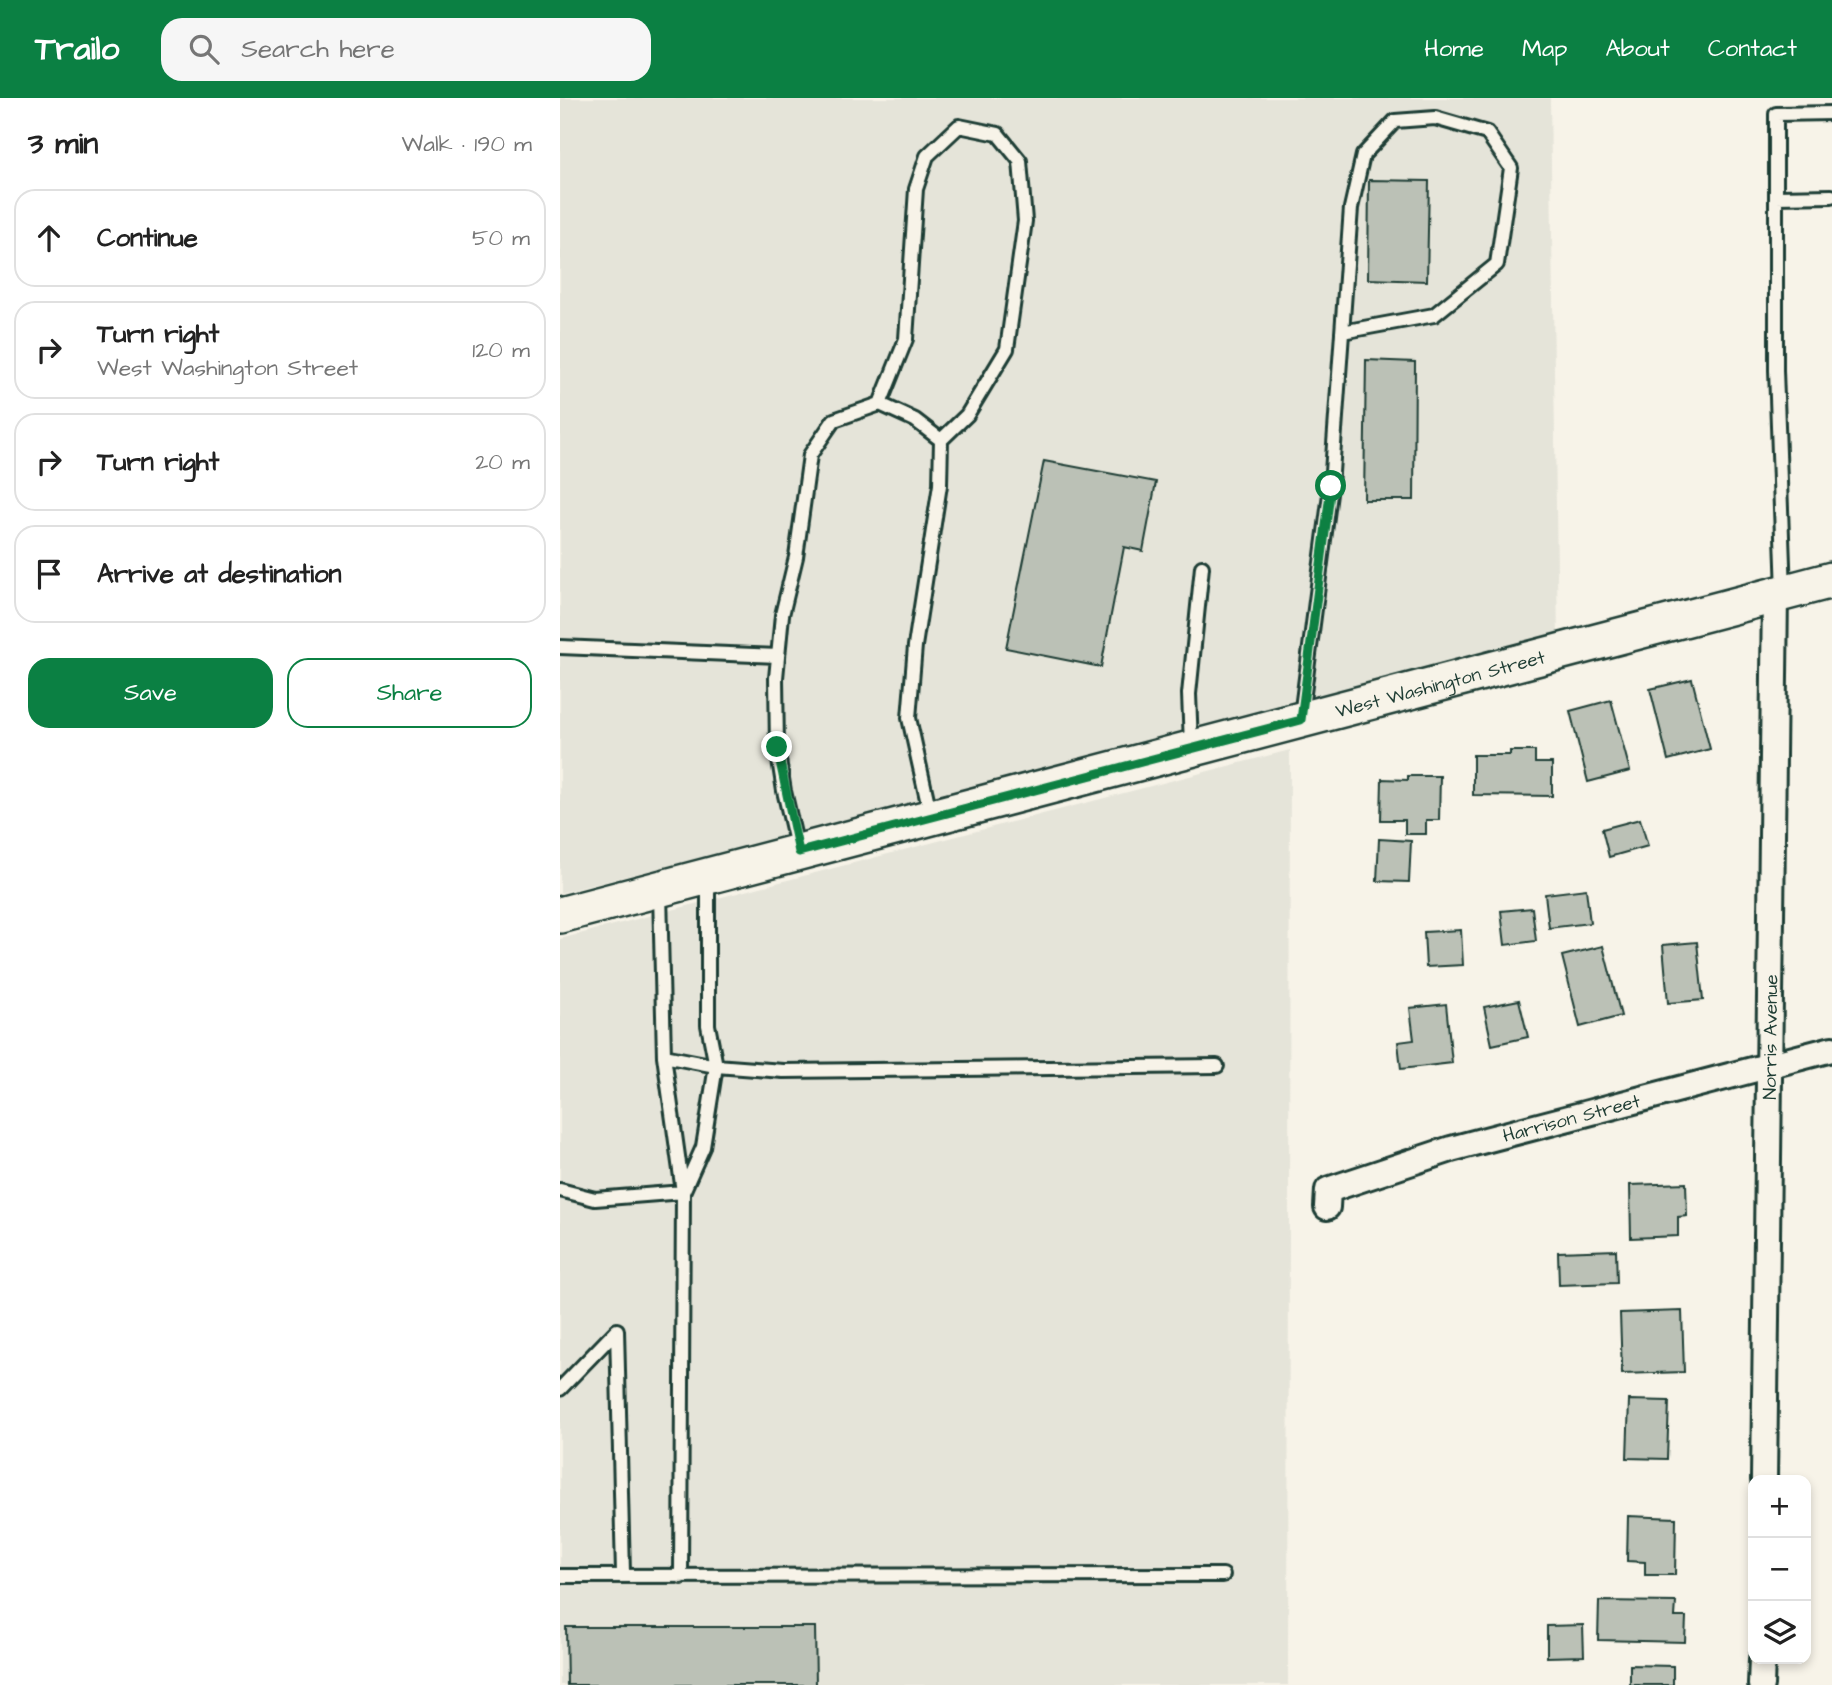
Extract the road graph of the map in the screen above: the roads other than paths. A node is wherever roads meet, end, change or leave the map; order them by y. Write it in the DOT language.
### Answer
graph roads {
  1 [pos="1832,113"];
  2 [pos="1832,196"];
  3 [pos="1776,197"];
  4 [pos="1342,332"];
  5 [pos="880,404"];
  6 [pos="941,440"];
  7 [pos="1202,567"];
  8 [pos="1832,580"];
  9 [pos="1780,593"];
  10 [pos="560,647"];
  11 [pos="778,656"];
  12 [pos="1301,720"];
  13 [pos="1191,749"];
  14 [pos="931,817"];
  15 [pos="799,852"];
  16 [pos="708,876"];
  17 [pos="660,889"];
  18 [pos="560,914"];
  19 [pos="1832,1049"];
  20 [pos="664,1056"];
  21 [pos="716,1066"];
  22 [pos="1217,1066"];
  23 [pos="1769,1066"];
  24 [pos="560,1191"];
  25 [pos="683,1192"];
  26 [pos="1326,1207"];
  27 [pos="560,1389"];
  28 [pos="1764,1475"];
  29 [pos="623,1573"];
  30 [pos="1223,1575"];
  31 [pos="560,1576"];
  32 [pos="681,1577"];
  33 [pos="1762,1664"];
  34 [pos="1761,1685"];
  1 -- 3 [label="lane"];
  2 -- 3 [label="lane"];
  3 -- 9 [label="lane"];
  4 -- 4 [label="lane"];
  4 -- 12 [label="lane"];
  5 -- 6 [label="lane"];
  5 -- 6 [label="lane"];
  5 -- 11 [label="lane"];
  6 -- 14 [label="lane"];
  7 -- 13 [label="lane"];
  8 -- 9 [label="main road, West Washington Street"];
  9 -- 12 [label="main road, West Washington Street"];
  9 -- 23 [label="street, Norris Avenue"];
  10 -- 11 [label="lane"];
  11 -- 15 [label="lane"];
  12 -- 13 [label="main road, West Washington Street"];
  13 -- 14 [label="main road, West Washington Street"];
  14 -- 15 [label="main road, West Washington Street"];
  15 -- 16 [label="main road, West Washington Street"];
  16 -- 17 [label="main road, West Washington Street"];
  16 -- 21 [label="lane"];
  17 -- 18 [label="main road, West Washington Street"];
  17 -- 20 [label="lane"];
  19 -- 23 [label="street, Harrison Street"];
  20 -- 21 [label="lane"];
  20 -- 25 [label="lane"];
  21 -- 22 [label="lane"];
  21 -- 25 [label="lane"];
  23 -- 26 [label="street, Harrison Street"];
  23 -- 28 [label="street, Norris Avenue"];
  24 -- 25 [label="lane"];
  25 -- 32 [label="lane"];
  27 -- 29 [label="lane"];
  29 -- 31 [label="lane"];
  29 -- 32 [label="lane"];
  30 -- 32 [label="lane"];
  33 -- 34 [label="street"];
}
